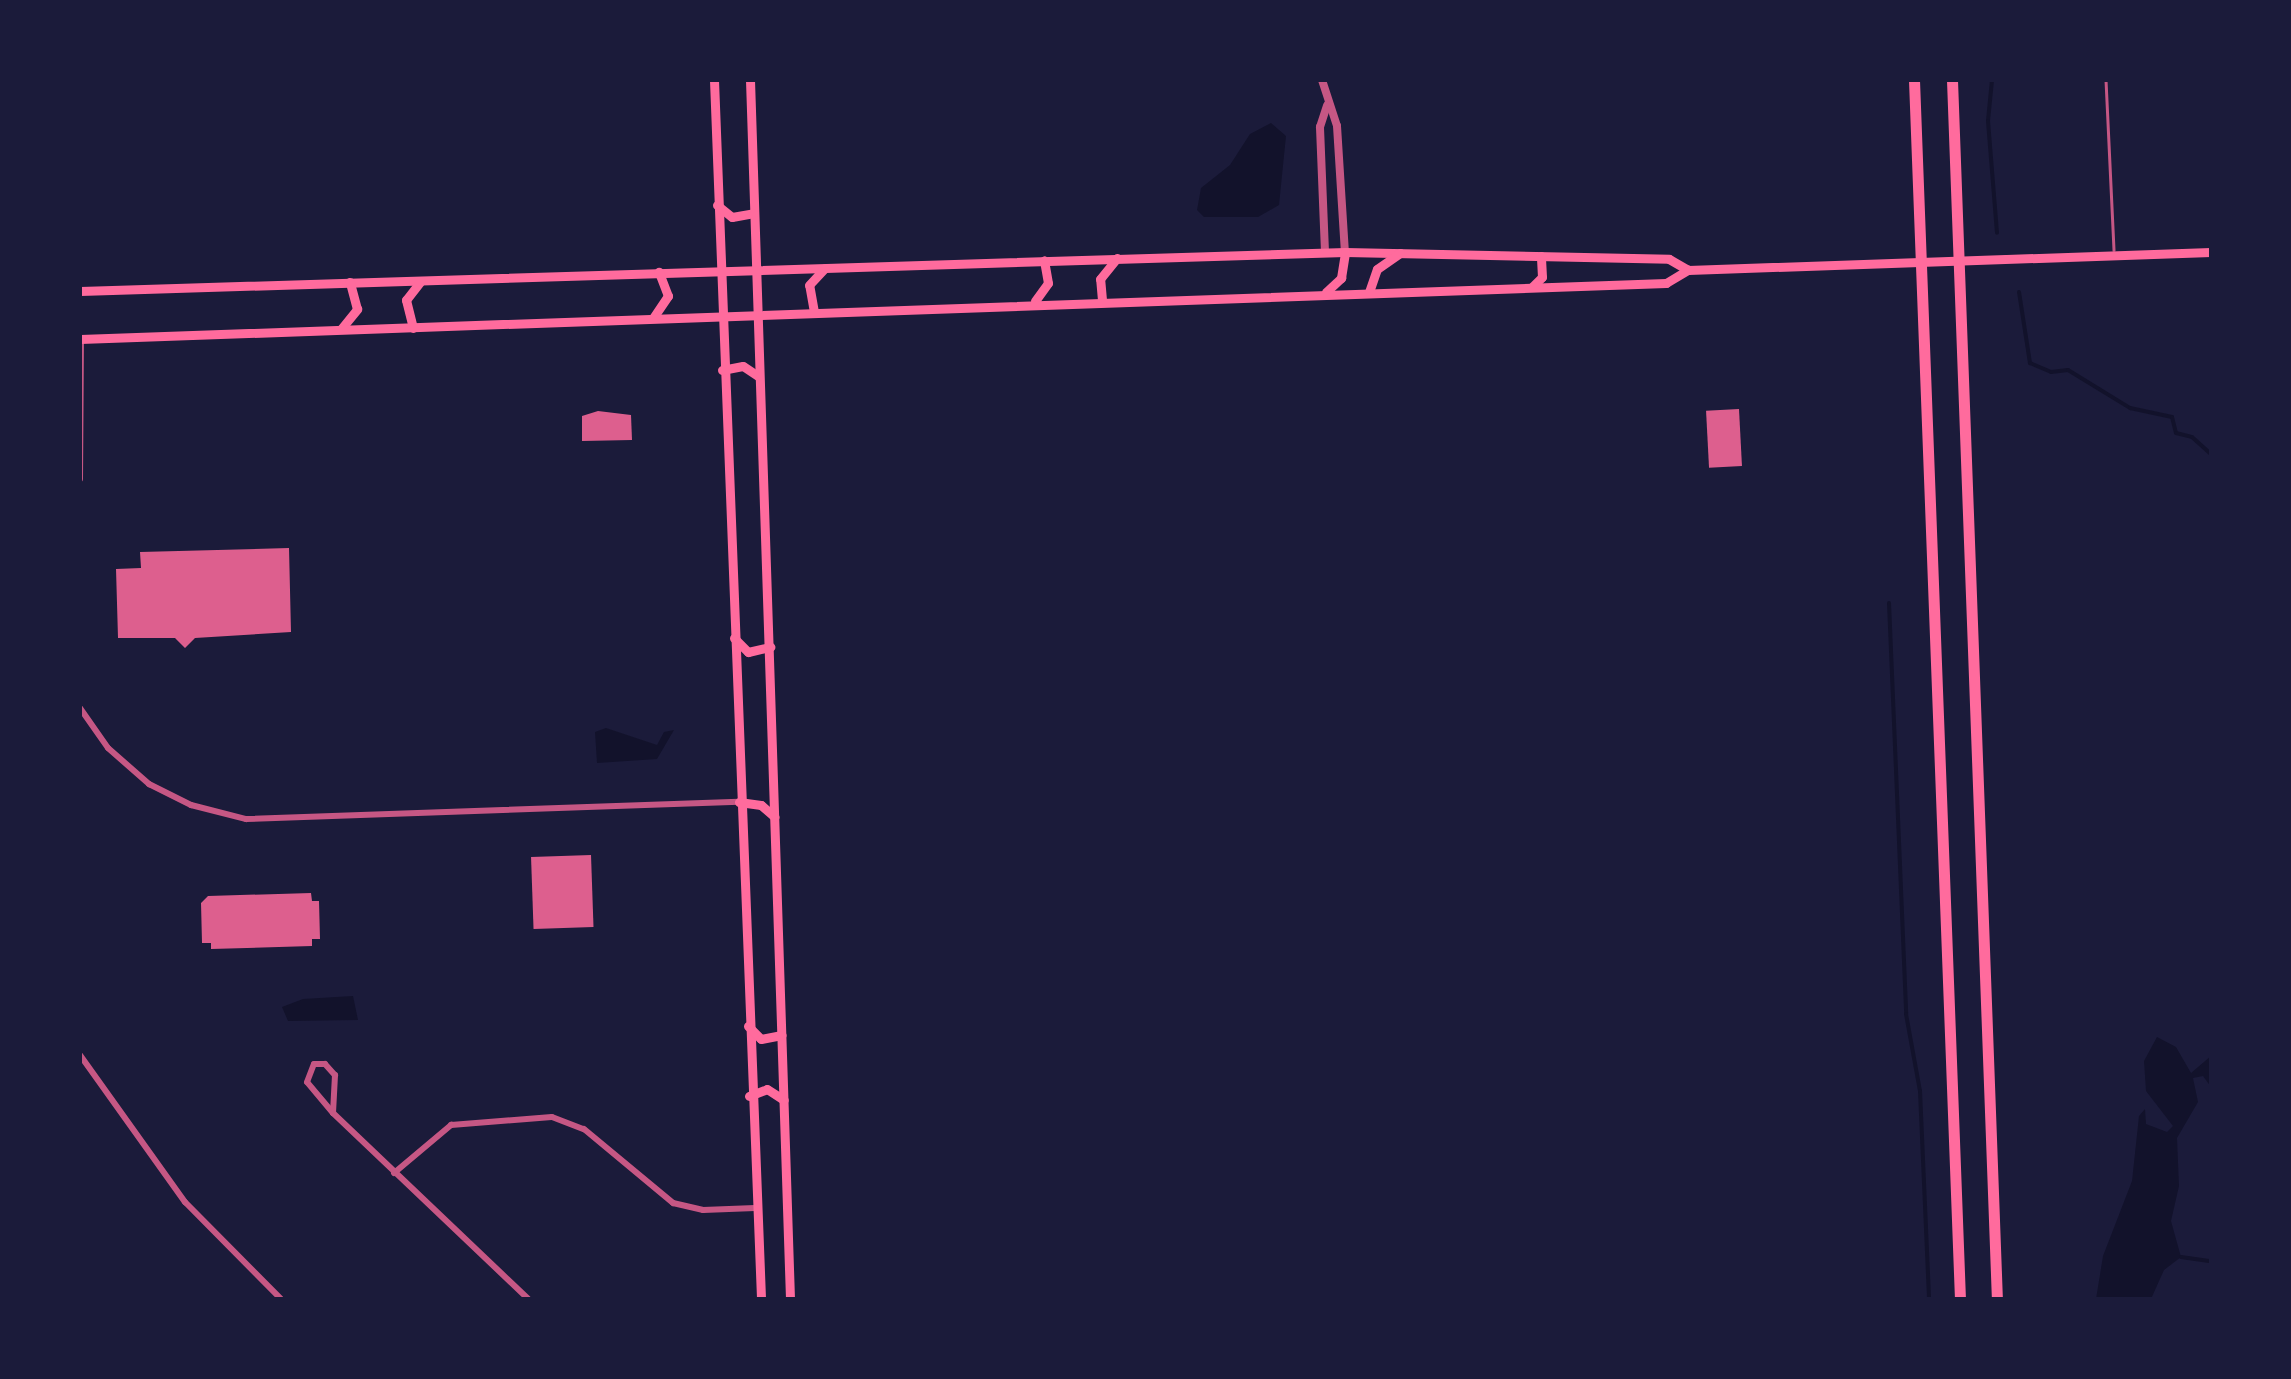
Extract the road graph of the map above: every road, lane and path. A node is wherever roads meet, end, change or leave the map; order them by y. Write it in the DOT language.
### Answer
graph roads {
  1 [pos="714,80"];
  2 [pos="750,80"];
  3 [pos="1322,80"];
  4 [pos="1914,80"];
  5 [pos="1952,80"];
  6 [pos="2106,80"];
  7 [pos="1328,105"];
  8 [pos="717,205"];
  9 [pos="754,213"];
  10 [pos="1325,252"];
  11 [pos="1345,252"];
  12 [pos="1402,252"];
  13 [pos="2211,252"];
  14 [pos="1541,256"];
  15 [pos="2114,257"];
  16 [pos="1117,258"];
  17 [pos="1044,260"];
  18 [pos="828,267"];
  19 [pos="756,269"];
  20 [pos="719,270"];
  21 [pos="1688,270"];
  22 [pos="659,272"];
  23 [pos="423,279"];
  24 [pos="350,282"];
  25 [pos="1532,287"];
  26 [pos="94,290"];
  27 [pos="80,291"];
  28 [pos="1370,292"];
  29 [pos="1324,294"];
  30 [pos="1102,300"];
  31 [pos="80,302"];
  32 [pos="1033,302"];
  33 [pos="814,312"];
  34 [pos="757,314"];
  35 [pos="720,315"];
  36 [pos="652,318"];
  37 [pos="412,328"];
  38 [pos="339,330"];
  39 [pos="80,339"];
  40 [pos="722,370"];
  41 [pos="760,378"];
  42 [pos="80,479"];
  43 [pos="732,635"];
  44 [pos="770,647"];
  45 [pos="80,708"];
  46 [pos="739,802"];
  47 [pos="776,818"];
  48 [pos="746,1024"];
  49 [pos="782,1036"];
  50 [pos="80,1055"];
  51 [pos="748,1096"];
  52 [pos="784,1100"];
  53 [pos="334,1113"];
  54 [pos="394,1173"];
  55 [pos="755,1208"];
  56 [pos="281,1299"];
  57 [pos="528,1299"];
  58 [pos="761,1299"];
  59 [pos="790,1299"];
  60 [pos="1960,1299"];
  61 [pos="1997,1299"];
  1 -- 8 [label="main road"];
  2 -- 9 [label="main road"];
  3 -- 7 [label="street"];
  4 -- 60 [label="highway"];
  5 -- 61 [label="highway"];
  6 -- 15 [label="lane"];
  7 -- 10 [label="street"];
  7 -- 11 [label="street"];
  8 -- 9 [label="main road"];
  8 -- 20 [label="main road"];
  9 -- 19 [label="main road"];
  10 -- 11 [label="main road"];
  10 -- 16 [label="main road"];
  11 -- 12 [label="main road"];
  11 -- 29 [label="main road"];
  12 -- 14 [label="main road"];
  12 -- 28 [label="main road"];
  13 -- 15 [label="main road"];
  14 -- 21 [label="main road"];
  14 -- 25 [label="main road"];
  15 -- 21 [label="main road"];
  16 -- 17 [label="main road"];
  16 -- 30 [label="main road"];
  17 -- 18 [label="main road"];
  17 -- 32 [label="main road"];
  18 -- 19 [label="main road"];
  18 -- 33 [label="main road"];
  19 -- 20 [label="main road"];
  19 -- 34 [label="main road"];
  20 -- 22 [label="main road"];
  20 -- 35 [label="main road"];
  21 -- 25 [label="main road"];
  22 -- 23 [label="main road"];
  22 -- 36 [label="main road"];
  23 -- 24 [label="main road"];
  23 -- 37 [label="main road"];
  24 -- 26 [label="main road"];
  24 -- 38 [label="main road"];
  25 -- 28 [label="main road"];
  26 -- 27 [label="main road"];
  26 -- 31 [label="main road"];
  28 -- 29 [label="main road"];
  29 -- 30 [label="main road"];
  30 -- 32 [label="main road"];
  32 -- 33 [label="main road"];
  33 -- 34 [label="main road"];
  34 -- 35 [label="main road"];
  34 -- 41 [label="main road"];
  35 -- 36 [label="main road"];
  35 -- 40 [label="main road"];
  36 -- 37 [label="main road"];
  37 -- 38 [label="main road"];
  38 -- 39 [label="main road"];
  39 -- 42 [label="street"];
  40 -- 41 [label="main road"];
  40 -- 43 [label="main road"];
  41 -- 44 [label="main road"];
  43 -- 44 [label="main road"];
  43 -- 46 [label="main road"];
  44 -- 47 [label="main road"];
  45 -- 46 [label="street"];
  46 -- 47 [label="main road"];
  46 -- 48 [label="main road"];
  47 -- 49 [label="main road"];
  48 -- 49 [label="main road"];
  48 -- 51 [label="main road"];
  49 -- 52 [label="main road"];
  50 -- 56 [label="street"];
  51 -- 52 [label="main road"];
  51 -- 55 [label="main road"];
  52 -- 59 [label="main road"];
  53 -- 53 [label="street"];
  53 -- 54 [label="street"];
  54 -- 55 [label="street"];
  54 -- 57 [label="street"];
  55 -- 58 [label="main road"];
}
